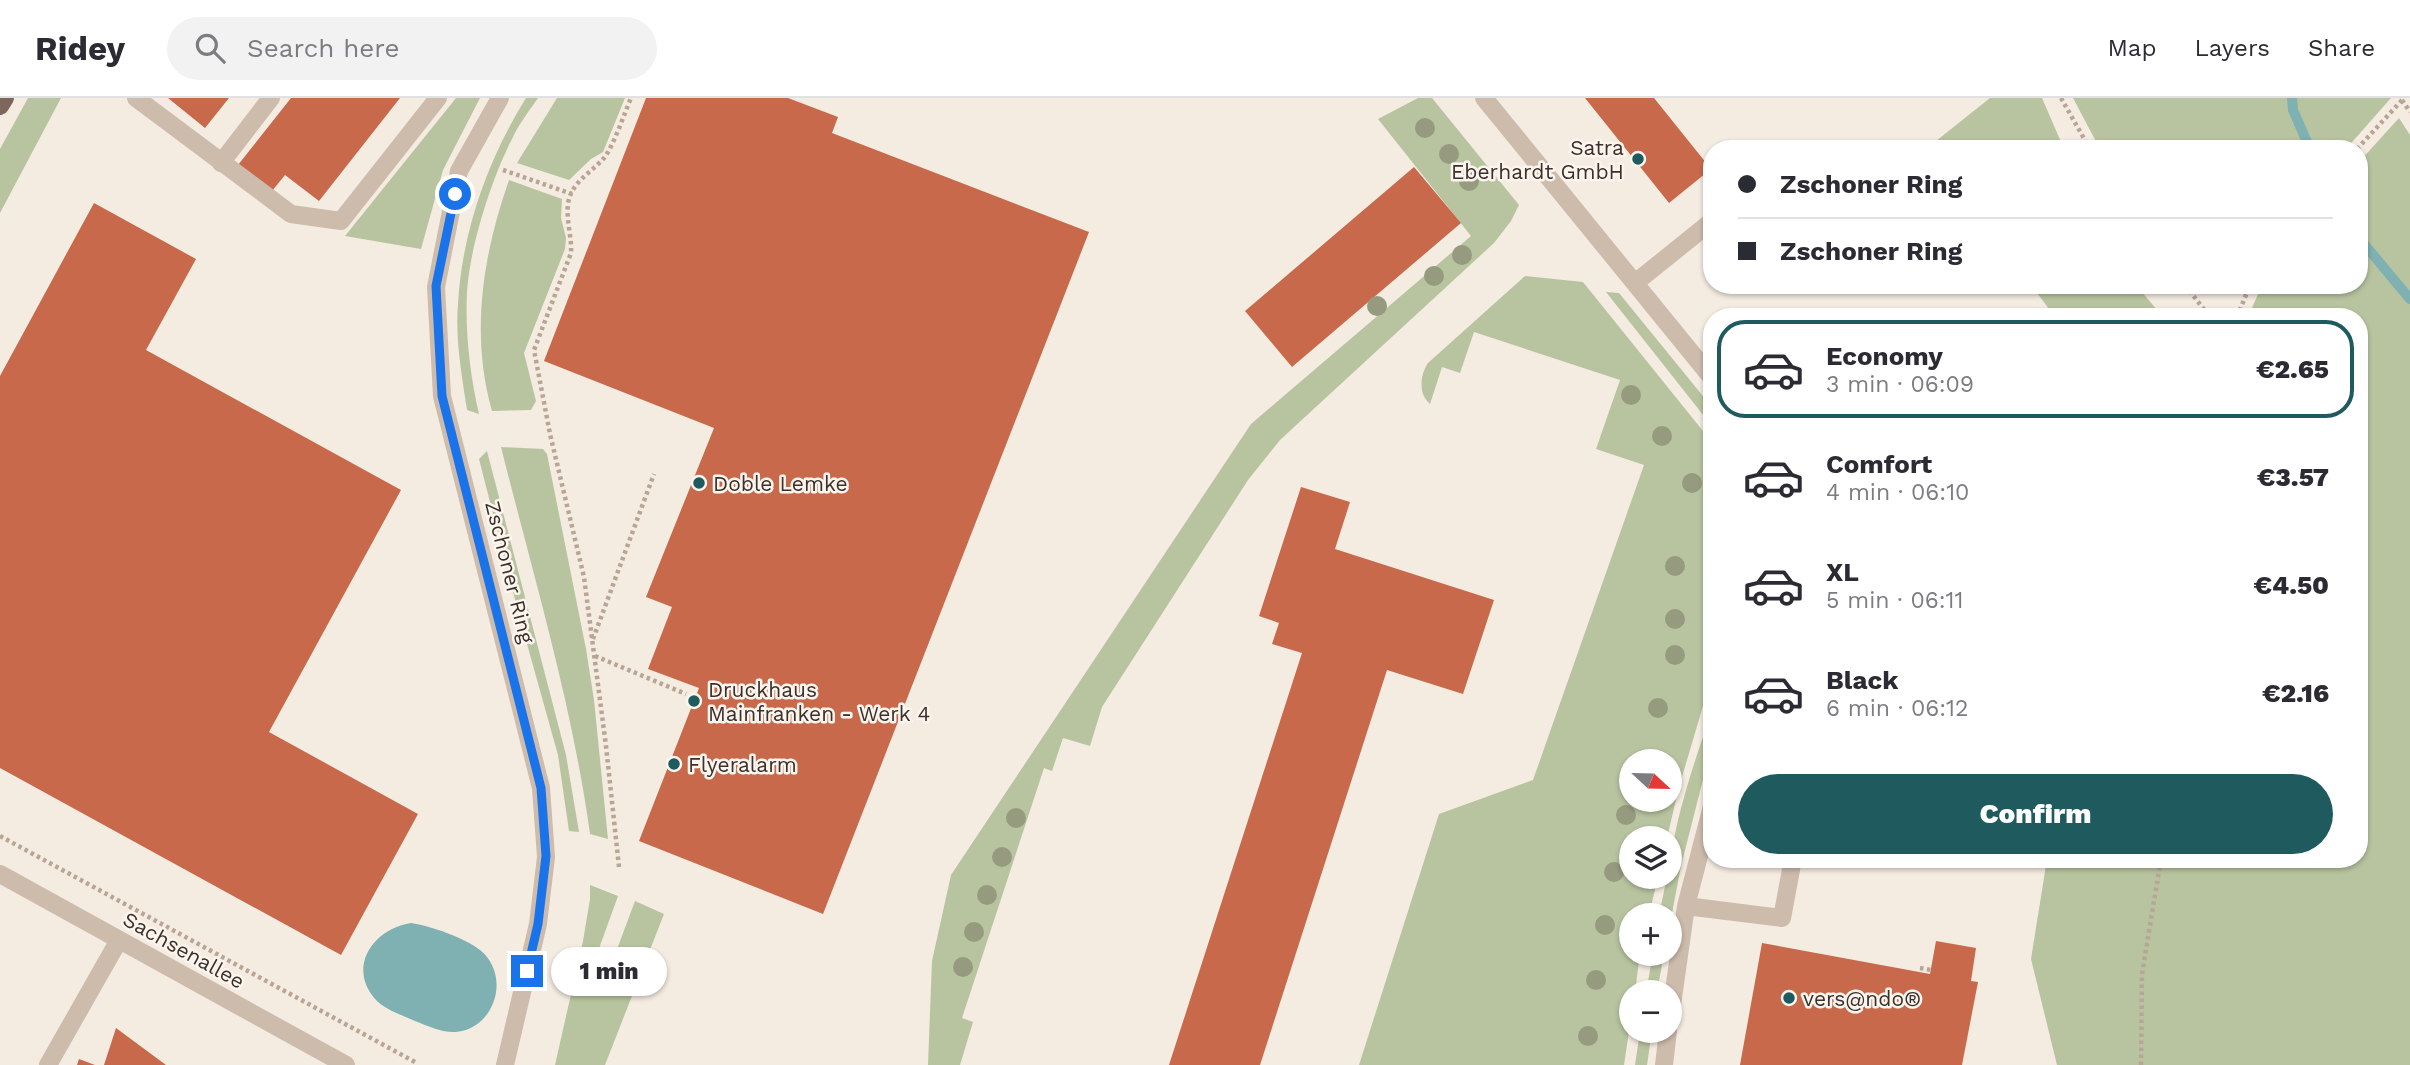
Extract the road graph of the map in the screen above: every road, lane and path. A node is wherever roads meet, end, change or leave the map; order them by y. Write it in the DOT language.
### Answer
graph roads {
  1 [pos="5,98"];
  2 [pos="136,98"];
  3 [pos="271,98"];
  4 [pos="438,98"];
  5 [pos="500,98"];
  6 [pos="631,98"];
  7 [pos="1484,98"];
  8 [pos="2061,98"];
  9 [pos="2403,99"];
  10 [pos="0,106"];
  11 [pos="2410,112"];
  12 [pos="2085,140"];
  13 [pos="2365,140"];
  14 [pos="221,163"];
  15 [pos="503,170"];
  16 [pos="572,194"];
  17 [pos="1703,227"];
  18 [pos="1635,283"];
  19 [pos="2192,294"];
  20 [pos="2203,308"];
  21 [pos="1703,367"];
  22 [pos="654,474"];
  23 [pos="592,640"];
  24 [pos="594,656"];
  25 [pos="686,694"];
  26 [pos="0,836"];
  27 [pos="1703,841"];
  28 [pos="619,867"];
  29 [pos="1791,868"];
  30 [pos="2160,868"];
  31 [pos="0,874"];
  32 [pos="1686,906"];
  33 [pos="119,940"];
  34 [pos="1920,968"];
  35 [pos="1931,970"];
  36 [pos="1676,980"];
  37 [pos="1667,1043"];
  38 [pos="48,1065"];
  39 [pos="346,1065"];
  40 [pos="415,1065"];
  41 [pos="505,1065"];
  42 [pos="1664,1065"];
  43 [pos="2141,1065"];
  1 -- 10 [label="main road"];
  2 -- 14 [label="street"];
  3 -- 14 [label="street"];
  4 -- 14 [label="street"];
  5 -- 41 [label="street, Zschoner Ring"];
  6 -- 16 [label="path"];
  7 -- 18 [label="street"];
  8 -- 12 [label="path"];
  9 -- 11 [label="path"];
  9 -- 13 [label="path"];
  15 -- 16 [label="path"];
  16 -- 23 [label="path"];
  17 -- 18 [label="street"];
  18 -- 21 [label="street"];
  19 -- 20 [label="path"];
  22 -- 23 [label="path"];
  23 -- 24 [label="path"];
  24 -- 25 [label="path"];
  24 -- 28 [label="path"];
  26 -- 40 [label="path"];
  27 -- 32 [label="street"];
  29 -- 32 [label="street"];
  30 -- 43 [label="path"];
  31 -- 33 [label="street, Sachsenallee"];
  32 -- 36 [label="street"];
  33 -- 38 [label="street"];
  33 -- 39 [label="street, Sachsenallee"];
  34 -- 35 [label="path"];
  37 -- 42 [label="street"];
}
